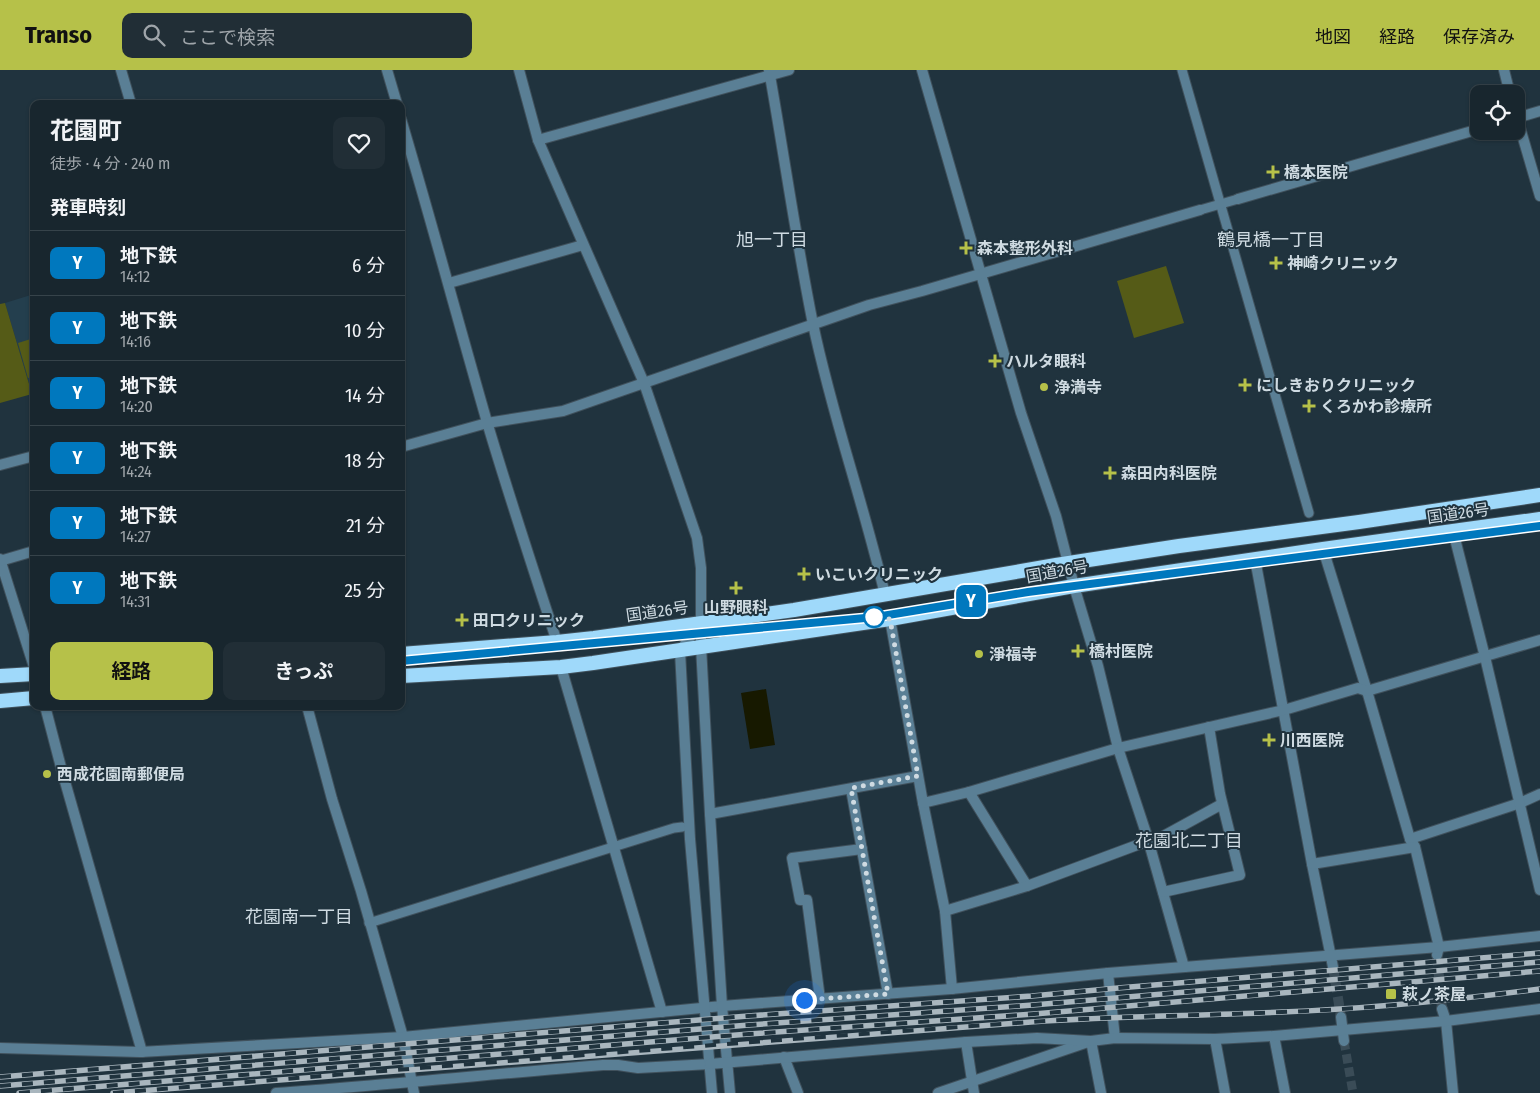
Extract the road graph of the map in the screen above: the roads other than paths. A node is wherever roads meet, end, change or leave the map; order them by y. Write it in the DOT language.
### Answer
graph roads {
  1 [pos="121,70"];
  2 [pos="387,70"];
  3 [pos="519,70"];
  4 [pos="790,70"];
  5 [pos="922,70"];
  6 [pos="1182,70"];
  7 [pos="1504,70"];
  8 [pos="769,73"];
  9 [pos="1508,85"];
  10 [pos="130,100"];
  11 [pos="396,100"];
  12 [pos="1540,110"];
  13 [pos="1525,114"];
  14 [pos="1470,131"];
  15 [pos="405,133"];
  16 [pos="538,140"];
  17 [pos="1524,140"];
  18 [pos="1540,196"];
  19 [pos="1238,199"];
  20 [pos="1220,204"];
  21 [pos="1200,210"];
  22 [pos="583,245"];
  23 [pos="981,274"];
  24 [pos="449,283"];
  25 [pos="813,325"];
  26 [pos="644,384"];
  27 [pos="487,423"];
  28 [pos="405,446"];
  29 [pos="30,457"];
  30 [pos="0,465"];
  31 [pos="1540,495"];
  32 [pos="1310,513"];
  33 [pos="1540,519"];
  34 [pos="1453,532"];
  35 [pos="1323,548"];
  36 [pos="30,552"];
  37 [pos="1255,559"];
  38 [pos="0,560"];
  39 [pos="1068,563"];
  40 [pos="1074,586"];
  41 [pos="885,595"];
  42 [pos="890,619"];
  43 [pos="701,622"];
  44 [pos="1540,640"];
  45 [pos="557,642"];
  46 [pos="701,646"];
  47 [pos="680,651"];
  48 [pos="30,654"];
  49 [pos="405,654"];
  50 [pos="1485,657"];
  51 [pos="561,667"];
  52 [pos="30,674"];
  53 [pos="0,676"];
  54 [pos="405,676"];
  55 [pos="1367,691"];
  56 [pos="30,698"];
  57 [pos="0,701"];
  58 [pos="46,710"];
  59 [pos="308,710"];
  60 [pos="1284,710"];
  61 [pos="1209,727"];
  62 [pos="1118,748"];
  63 [pos="918,776"];
  64 [pos="851,788"];
  65 [pos="969,792"];
  66 [pos="1540,794"];
  67 [pos="923,803"];
  68 [pos="1520,803"];
  69 [pos="1222,804"];
  70 [pos="710,814"];
  71 [pos="682,827"];
  72 [pos="1148,842"];
  73 [pos="1412,843"];
  74 [pos="614,846"];
  75 [pos="862,849"];
  76 [pos="1312,864"];
  77 [pos="1027,886"];
  78 [pos="1540,890"];
  79 [pos="1163,892"];
  80 [pos="945,911"];
  81 [pos="369,923"];
  82 [pos="1540,936"];
  83 [pos="1438,951"];
  84 [pos="1330,955"];
  85 [pos="1184,967"];
  86 [pos="1333,967"];
  87 [pos="1108,973"];
  88 [pos="952,989"];
  89 [pos="888,994"];
  90 [pos="820,999"];
  91 [pos="722,1006"];
  92 [pos="704,1008"];
  93 [pos="1442,1009"];
  94 [pos="1540,1009"];
  95 [pos="662,1012"];
  96 [pos="1341,1017"];
  97 [pos="1446,1022"];
  98 [pos="1274,1036"];
  99 [pos="1344,1036"];
  100 [pos="402,1037"];
  101 [pos="1115,1038"];
  102 [pos="1215,1039"];
  103 [pos="966,1042"];
  104 [pos="1091,1042"];
  105 [pos="0,1048"];
  106 [pos="142,1052"];
  107 [pos="784,1057"];
  108 [pos="728,1062"];
  109 [pos="710,1064"];
  110 [pos="972,1082"];
  111 [pos="413,1088"];
  112 [pos="276,1093"];
  113 [pos="712,1093"];
  114 [pos="730,1093"];
  115 [pos="798,1093"];
  116 [pos="938,1093"];
  117 [pos="974,1093"];
  118 [pos="1101,1093"];
  119 [pos="1225,1093"];
  120 [pos="1285,1093"];
  121 [pos="1453,1093"];
  1 -- 10 [label="street"];
  2 -- 11 [label="street"];
  3 -- 16 [label="street"];
  4 -- 8 [label="street"];
  5 -- 23 [label="street"];
  6 -- 20 [label="street"];
  7 -- 9 [label="street"];
  8 -- 16 [label="street"];
  8 -- 25 [label="street"];
  12 -- 13 [label="street"];
  14 -- 19 [label="street"];
  15 -- 24 [label="street"];
  16 -- 22 [label="street"];
  17 -- 18 [label="street"];
  19 -- 20 [label="street"];
  20 -- 21 [label="street"];
  20 -- 32 [label="street"];
  21 -- 23 [label="street"];
  22 -- 24 [label="street"];
  22 -- 26 [label="street"];
  23 -- 25 [label="street"];
  23 -- 39 [label="street"];
  24 -- 27 [label="street"];
  25 -- 26 [label="street"];
  25 -- 41 [label="street"];
  26 -- 27 [label="street"];
  26 -- 43 [label="street"];
  27 -- 28 [label="street"];
  27 -- 45 [label="street"];
  29 -- 30 [label="street"];
  31 -- 39 [label="highway, 国道26号"];
  33 -- 34 [label="highway, 国道26号"];
  34 -- 35 [label="highway, 国道26号"];
  34 -- 50 [label="street"];
  35 -- 37 [label="highway, 国道26号"];
  35 -- 55 [label="street"];
  36 -- 38 [label="street"];
  37 -- 40 [label="highway, 国道26号"];
  37 -- 60 [label="street"];
  38 -- 48 [label="street"];
  39 -- 40 [label="street"];
  39 -- 41 [label="highway, 国道26号"];
  40 -- 42 [label="highway, 国道26号"];
  40 -- 62 [label="street"];
  41 -- 43 [label="highway, 国道26号"];
  42 -- 46 [label="highway, 国道26号"];
  42 -- 63 [label="street"];
  43 -- 45 [label="highway, 国道26号"];
  43 -- 46 [label="street"];
  43 -- 47 [label="street"];
  44 -- 50 [label="street"];
  45 -- 49 [label="highway, 国道26号"];
  46 -- 47 [label="highway, 国道26号"];
  46 -- 70 [label="street"];
  47 -- 51 [label="highway, 国道26号"];
  47 -- 92 [label="street"];
  50 -- 55 [label="street"];
  50 -- 68 [label="street"];
  51 -- 54 [label="highway, 国道26号"];
  51 -- 74 [label="street"];
  52 -- 53 [label="highway"];
  55 -- 60 [label="street"];
  55 -- 73 [label="street"];
  56 -- 57 [label="highway"];
  58 -- 106 [label="street"];
  59 -- 81 [label="street"];
  60 -- 61 [label="street"];
  60 -- 76 [label="street"];
  61 -- 62 [label="street"];
  61 -- 69 [label="street"];
  62 -- 65 [label="street"];
  62 -- 72 [label="street"];
  63 -- 64 [label="street"];
  63 -- 67 [label="street"];
  64 -- 70 [label="street"];
  64 -- 75 [label="street"];
  65 -- 67 [label="street"];
  65 -- 77 [label="street"];
  66 -- 68 [label="street"];
  67 -- 80 [label="street"];
  68 -- 73 [label="street"];
  68 -- 78 [label="street"];
  69 -- 72 [label="street"];
  69 -- 79 [label="street"];
  70 -- 91 [label="street"];
  71 -- 74 [label="street"];
  72 -- 77 [label="street"];
  72 -- 79 [label="street"];
  73 -- 76 [label="street"];
  73 -- 83 [label="street"];
  74 -- 81 [label="street"];
  74 -- 95 [label="street"];
  75 -- 89 [label="street"];
  75 -- 90 [label="street"];
  76 -- 84 [label="street"];
  77 -- 80 [label="street"];
  79 -- 85 [label="street"];
  80 -- 88 [label="street"];
  81 -- 100 [label="street"];
  82 -- 83 [label="street"];
  83 -- 84 [label="street"];
  84 -- 85 [label="street"];
  84 -- 86 [label="street"];
  85 -- 87 [label="street"];
  87 -- 88 [label="street"];
  87 -- 101 [label="street"];
  88 -- 89 [label="street"];
  89 -- 90 [label="street"];
  90 -- 91 [label="street"];
  91 -- 92 [label="street"];
  91 -- 108 [label="street"];
  92 -- 95 [label="street"];
  92 -- 109 [label="street"];
  93 -- 97 [label="street"];
  94 -- 97 [label="street"];
  95 -- 100 [label="street"];
  96 -- 99 [label="street"];
  97 -- 99 [label="street"];
  97 -- 121 [label="street"];
  98 -- 99 [label="street"];
  98 -- 102 [label="street"];
  98 -- 120 [label="street"];
  100 -- 106 [label="street"];
  100 -- 111 [label="street"];
  101 -- 102 [label="street"];
  101 -- 104 [label="street"];
  102 -- 119 [label="street"];
  103 -- 104 [label="street"];
  103 -- 107 [label="street"];
  103 -- 110 [label="street"];
  104 -- 110 [label="street"];
  104 -- 118 [label="street"];
  105 -- 106 [label="street"];
  107 -- 108 [label="street"];
  107 -- 115 [label="street"];
  108 -- 109 [label="street"];
  108 -- 114 [label="street"];
  109 -- 111 [label="street"];
  109 -- 113 [label="street"];
  110 -- 116 [label="street"];
  110 -- 117 [label="street"];
  111 -- 112 [label="street"];
}
